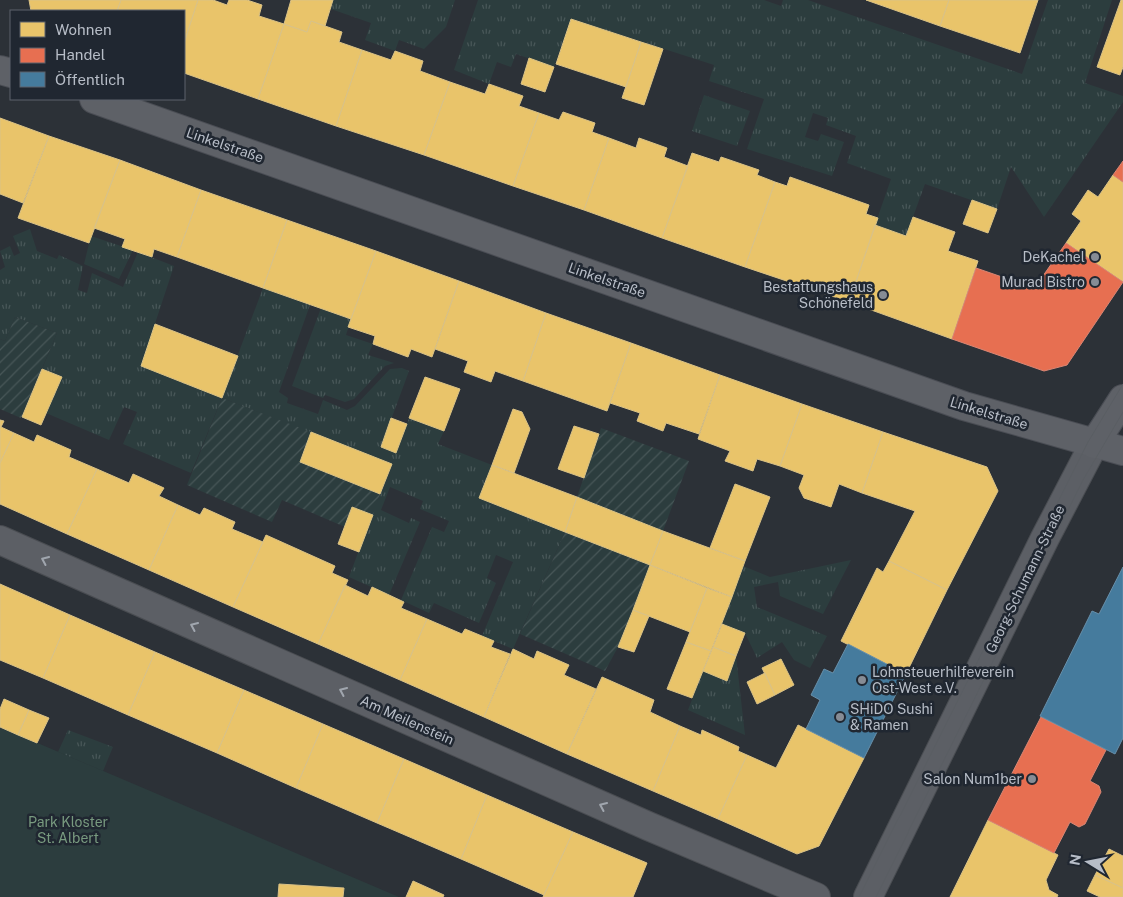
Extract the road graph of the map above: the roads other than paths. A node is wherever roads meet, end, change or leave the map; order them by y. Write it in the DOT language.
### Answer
graph roads {
  1 [pos="97,100"];
  2 [pos="1123,399"];
  3 [pos="1094,444"];
  4 [pos="1123,452"];
  5 [pos="0,540"];
  6 [pos="816,897"];
  7 [pos="868,897"];
  1 -- 3 [label="main road, Linkelstraße"];
  2 -- 3 [label="main road, Georg-Schumann-Straße"];
  3 -- 4 [label="main road, Linkelstraße"];
  3 -- 7 [label="street, Georg-Schumann-Straße"];
  6 -- 5 [label="street, Am Meilenstein, one-way"];
}
